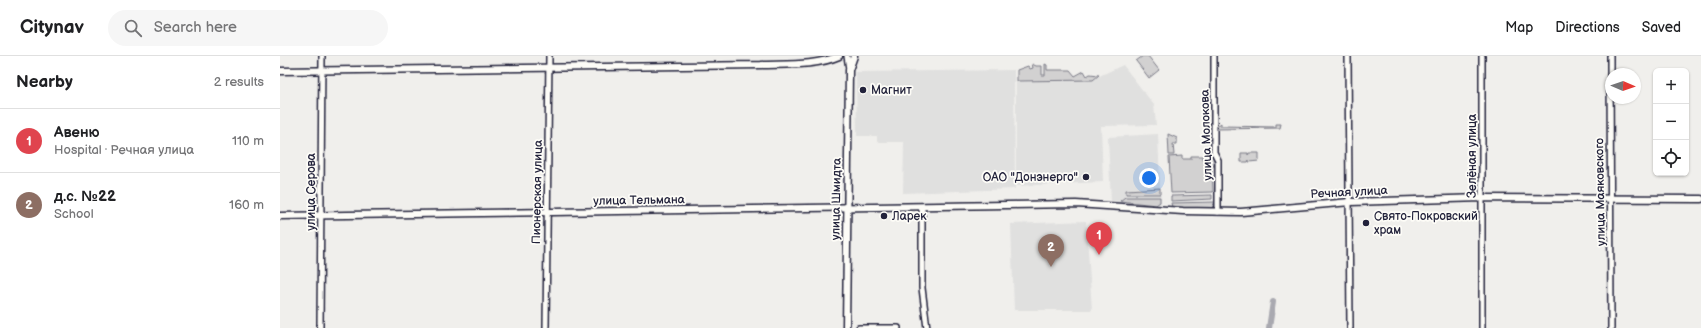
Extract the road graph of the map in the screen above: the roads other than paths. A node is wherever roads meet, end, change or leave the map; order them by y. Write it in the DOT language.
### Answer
graph roads {
  1 [pos="322,56"];
  2 [pos="549,56"];
  3 [pos="839,56"];
  4 [pos="847,56"];
  5 [pos="854,56"];
  6 [pos="1214,56"];
  7 [pos="1348,56"];
  8 [pos="1482,56"];
  9 [pos="1610,56"];
  10 [pos="549,68"];
  11 [pos="849,70"];
  12 [pos="280,71"];
  13 [pos="322,71"];
  14 [pos="1482,198"];
  15 [pos="1611,199"];
  16 [pos="1701,199"];
  17 [pos="1350,202"];
  18 [pos="999,206"];
  19 [pos="846,208"];
  20 [pos="922,208"];
  21 [pos="1218,212"];
  22 [pos="547,213"];
  23 [pos="280,216"];
  24 [pos="320,216"];
  25 [pos="320,328"];
  26 [pos="546,328"];
  27 [pos="846,328"];
  28 [pos="859,328"];
  29 [pos="898,328"];
  30 [pos="927,328"];
  31 [pos="1350,328"];
  32 [pos="1482,328"];
  33 [pos="1611,328"];
  1 -- 13 [label="street, улица Серова"];
  2 -- 10 [label="street, Пионерская улица"];
  3 -- 10 [label="street"];
  4 -- 11 [label="street, улица Шмидта"];
  5 -- 11 [label="street, улица Шмидта"];
  6 -- 21 [label="street, улица Молокова"];
  7 -- 17 [label="street"];
  8 -- 14 [label="street, Зелёная улица"];
  9 -- 15 [label="street, улица Маяковского"];
  10 -- 13 [label="street"];
  10 -- 22 [label="street, Пионерская улица"];
  11 -- 19 [label="street, улица Шмидта"];
  12 -- 13 [label="street"];
  13 -- 24 [label="street, улица Серова"];
  14 -- 15 [label="street, Речная улица"];
  14 -- 17 [label="street, Речная улица"];
  14 -- 32 [label="street, Зелёная улица"];
  15 -- 16 [label="street, Речная улица"];
  15 -- 33 [label="street, улица Маяковского"];
  17 -- 21 [label="street, Речная улица"];
  17 -- 31 [label="street"];
  18 -- 20 [label="street, улица Тельмана"];
  18 -- 21 [label="street, Речная улица"];
  19 -- 20 [label="street, улица Тельмана"];
  19 -- 22 [label="street, улица Тельмана"];
  19 -- 27 [label="street, улица Шмидта"];
  20 -- 30 [label="street"];
  22 -- 24 [label="street, улица Тельмана"];
  22 -- 26 [label="street, Пионерская улица"];
  23 -- 24 [label="street, улица Тельмана"];
  24 -- 25 [label="street, улица Серова"];
  28 -- 29 [label="street"];
}
